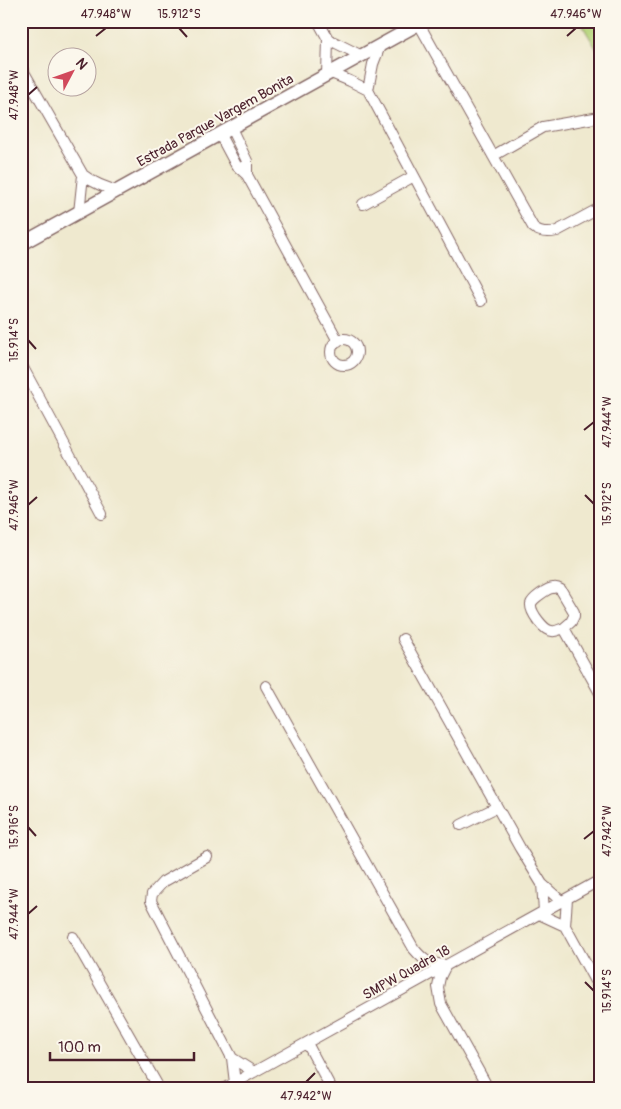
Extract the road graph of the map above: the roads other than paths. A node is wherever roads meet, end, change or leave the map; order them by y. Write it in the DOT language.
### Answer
graph roads {
  1 [pos="318,21"];
  2 [pos="420,22"];
  3 [pos="328,39"];
  4 [pos="380,46"];
  5 [pos="362,56"];
  6 [pos="21,67"];
  7 [pos="329,74"];
  8 [pos="368,90"];
  9 [pos="600,117"];
  10 [pos="226,132"];
  11 [pos="493,156"];
  12 [pos="82,175"];
  13 [pos="414,176"];
  14 [pos="117,191"];
  15 [pos="364,204"];
  16 [pos="600,208"];
  17 [pos="78,213"];
  18 [pos="21,244"];
  19 [pos="481,301"];
  20 [pos="338,340"];
  21 [pos="21,364"];
  22 [pos="102,514"];
  23 [pos="564,628"];
  24 [pos="403,639"];
  25 [pos="266,686"];
  26 [pos="600,693"];
  27 [pos="497,807"];
  28 [pos="461,825"];
  29 [pos="207,857"];
  30 [pos="600,880"];
  31 [pos="542,884"];
  32 [pos="564,900"];
  33 [pos="542,913"];
  34 [pos="565,926"];
  35 [pos="73,937"];
  36 [pos="446,965"];
  37 [pos="600,990"];
  38 [pos="306,1043"];
  39 [pos="232,1058"];
  40 [pos="254,1072"];
  41 [pos="235,1082"];
  42 [pos="159,1088"];
  43 [pos="225,1088"];
  44 [pos="331,1088"];
  45 [pos="488,1088"];
  1 -- 3 [label="street"];
  2 -- 4 [label="main road, Estrada Parque Vargem Bonita"];
  2 -- 11 [label="street"];
  3 -- 5 [label="street"];
  3 -- 7 [label="street"];
  4 -- 5 [label="main road, Estrada Parque Vargem Bonita"];
  4 -- 8 [label="street"];
  5 -- 7 [label="main road, Estrada Parque Vargem Bonita"];
  6 -- 12 [label="street"];
  7 -- 8 [label="street"];
  7 -- 10 [label="main road, Estrada Parque Vargem Bonita"];
  8 -- 13 [label="street"];
  9 -- 11 [label="street"];
  10 -- 14 [label="main road, Estrada Parque Vargem Bonita"];
  10 -- 20 [label="street"];
  11 -- 16 [label="street"];
  12 -- 14 [label="street"];
  12 -- 17 [label="street"];
  13 -- 15 [label="street"];
  13 -- 19 [label="street"];
  14 -- 17 [label="main road, Estrada Parque Vargem Bonita"];
  17 -- 18 [label="main road, Estrada Parque Vargem Bonita"];
  21 -- 22 [label="street"];
  23 -- 23 [label="street"];
  23 -- 26 [label="street"];
  24 -- 27 [label="street"];
  25 -- 36 [label="street"];
  27 -- 28 [label="street"];
  27 -- 31 [label="street"];
  29 -- 39 [label="street"];
  30 -- 32 [label="street, SMPW Quadra 18"];
  31 -- 32 [label="street"];
  31 -- 33 [label="street"];
  32 -- 33 [label="street, SMPW Quadra 18"];
  32 -- 34 [label="street"];
  33 -- 34 [label="street"];
  33 -- 36 [label="street, SMPW Quadra 18"];
  34 -- 37 [label="street"];
  35 -- 42 [label="street"];
  36 -- 38 [label="street, SMPW Quadra 18"];
  36 -- 45 [label="street"];
  38 -- 40 [label="street, SMPW Quadra 18"];
  38 -- 44 [label="street"];
  39 -- 40 [label="street"];
  39 -- 41 [label="street"];
  40 -- 41 [label="street, SMPW Quadra 18"];
  41 -- 43 [label="street, SMPW Quadra 18"];
}
